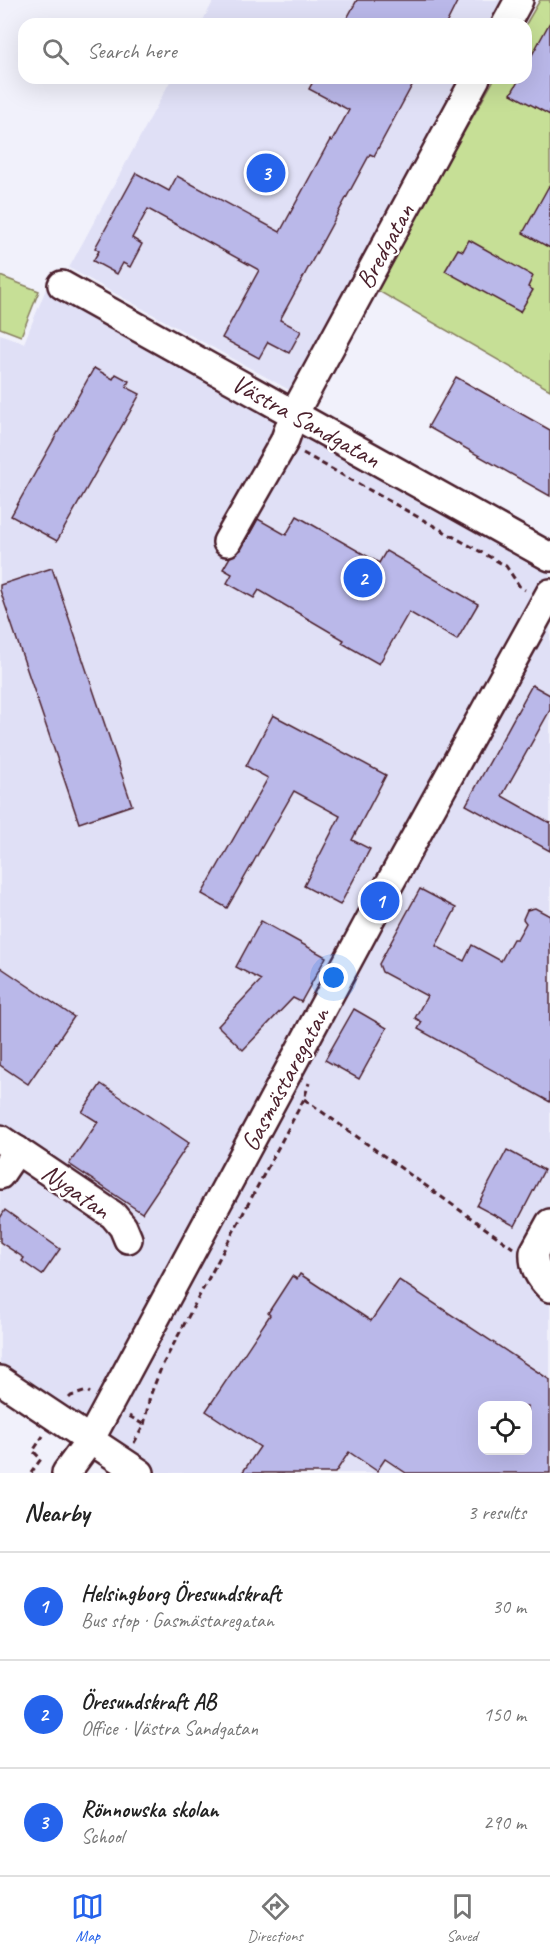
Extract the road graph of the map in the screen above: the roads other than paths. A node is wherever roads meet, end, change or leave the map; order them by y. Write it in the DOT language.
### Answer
graph roads {
  1 [pos="519,0"];
  2 [pos="509,18"];
  3 [pos="473,84"];
  4 [pos="62,285"];
  5 [pos="294,414"];
  6 [pos="227,542"];
  7 [pos="550,557"];
  8 [pos="548,597"];
  9 [pos="8,1144"];
  10 [pos="0,1175"];
  11 [pos="550,1223"];
  12 [pos="128,1239"];
  13 [pos="550,1288"];
  14 [pos="0,1380"];
  15 [pos="90,1440"];
  16 [pos="132,1467"];
  17 [pos="66,1473"];
  1 -- 2 [label="street"];
  3 -- 5 [label="street, Bredgatan"];
  4 -- 5 [label="street, Västra Sandgatan"];
  5 -- 6 [label="street, Bredgatan"];
  5 -- 7 [label="street, Västra Sandgatan"];
  8 -- 15 [label="street, Gasmästaregatan"];
  9 -- 10 [label="street, Nygatan"];
  9 -- 12 [label="street, Nygatan"];
  11 -- 13 [label="street"];
  14 -- 15 [label="street"];
  15 -- 16 [label="street"];
  15 -- 17 [label="street, Gasmästaregatan"];
}
